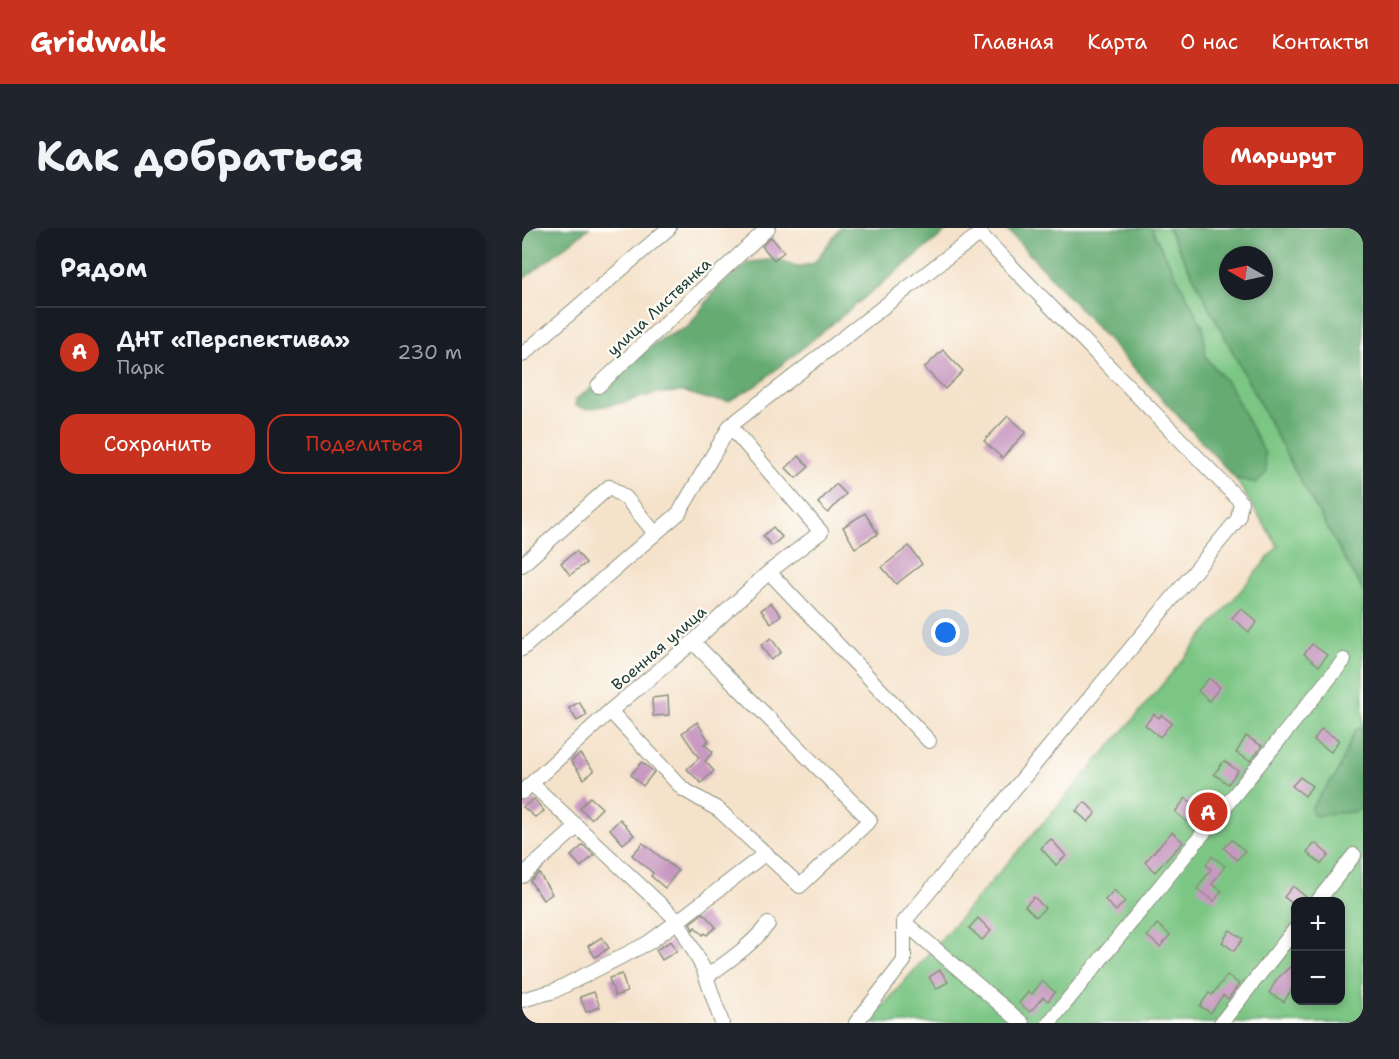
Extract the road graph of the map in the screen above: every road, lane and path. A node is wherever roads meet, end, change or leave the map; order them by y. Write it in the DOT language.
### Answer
graph roads {
  1 [pos="669,228"];
  2 [pos="768,228"];
  3 [pos="522,356"];
  4 [pos="598,386"];
  5 [pos="730,426"];
  6 [pos="655,533"];
  7 [pos="522,564"];
  8 [pos="769,572"];
  9 [pos="693,642"];
  10 [pos="522,649"];
  11 [pos="1344,660"];
  12 [pos="610,711"];
  13 [pos="930,741"];
  14 [pos="527,788"];
  15 [pos="577,827"];
  16 [pos="766,853"];
  17 [pos="1353,855"];
  18 [pos="522,876"];
  19 [pos="1321,897"];
  20 [pos="678,921"];
  21 [pos="904,922"];
  22 [pos="768,924"];
  23 [pos="1291,934"];
  24 [pos="706,977"];
  25 [pos="522,1000"];
  26 [pos="722,1023"];
  27 [pos="856,1023"];
  28 [pos="1022,1023"];
  29 [pos="1049,1023"];
  30 [pos="1221,1023"];
  1 -- 3 [label="street"];
  2 -- 4 [label="street, улица Листвянка"];
  5 -- 6 [label="street"];
  5 -- 8 [label="street, Военная улица"];
  5 -- 21 [label="street"];
  6 -- 7 [label="street"];
  6 -- 10 [label="street"];
  8 -- 9 [label="street, Военная улица"];
  8 -- 13 [label="street"];
  9 -- 12 [label="street, Военная улица"];
  9 -- 16 [label="street"];
  11 -- 29 [label="street"];
  12 -- 14 [label="street, Военная улица"];
  12 -- 16 [label="street"];
  14 -- 15 [label="street"];
  15 -- 18 [label="street"];
  15 -- 20 [label="street"];
  16 -- 20 [label="street"];
  17 -- 19 [label="street"];
  20 -- 24 [label="street"];
  20 -- 25 [label="street"];
  21 -- 27 [label="street"];
  21 -- 28 [label="street"];
  22 -- 24 [label="street"];
  23 -- 30 [label="street"];
  24 -- 26 [label="street"];
}
